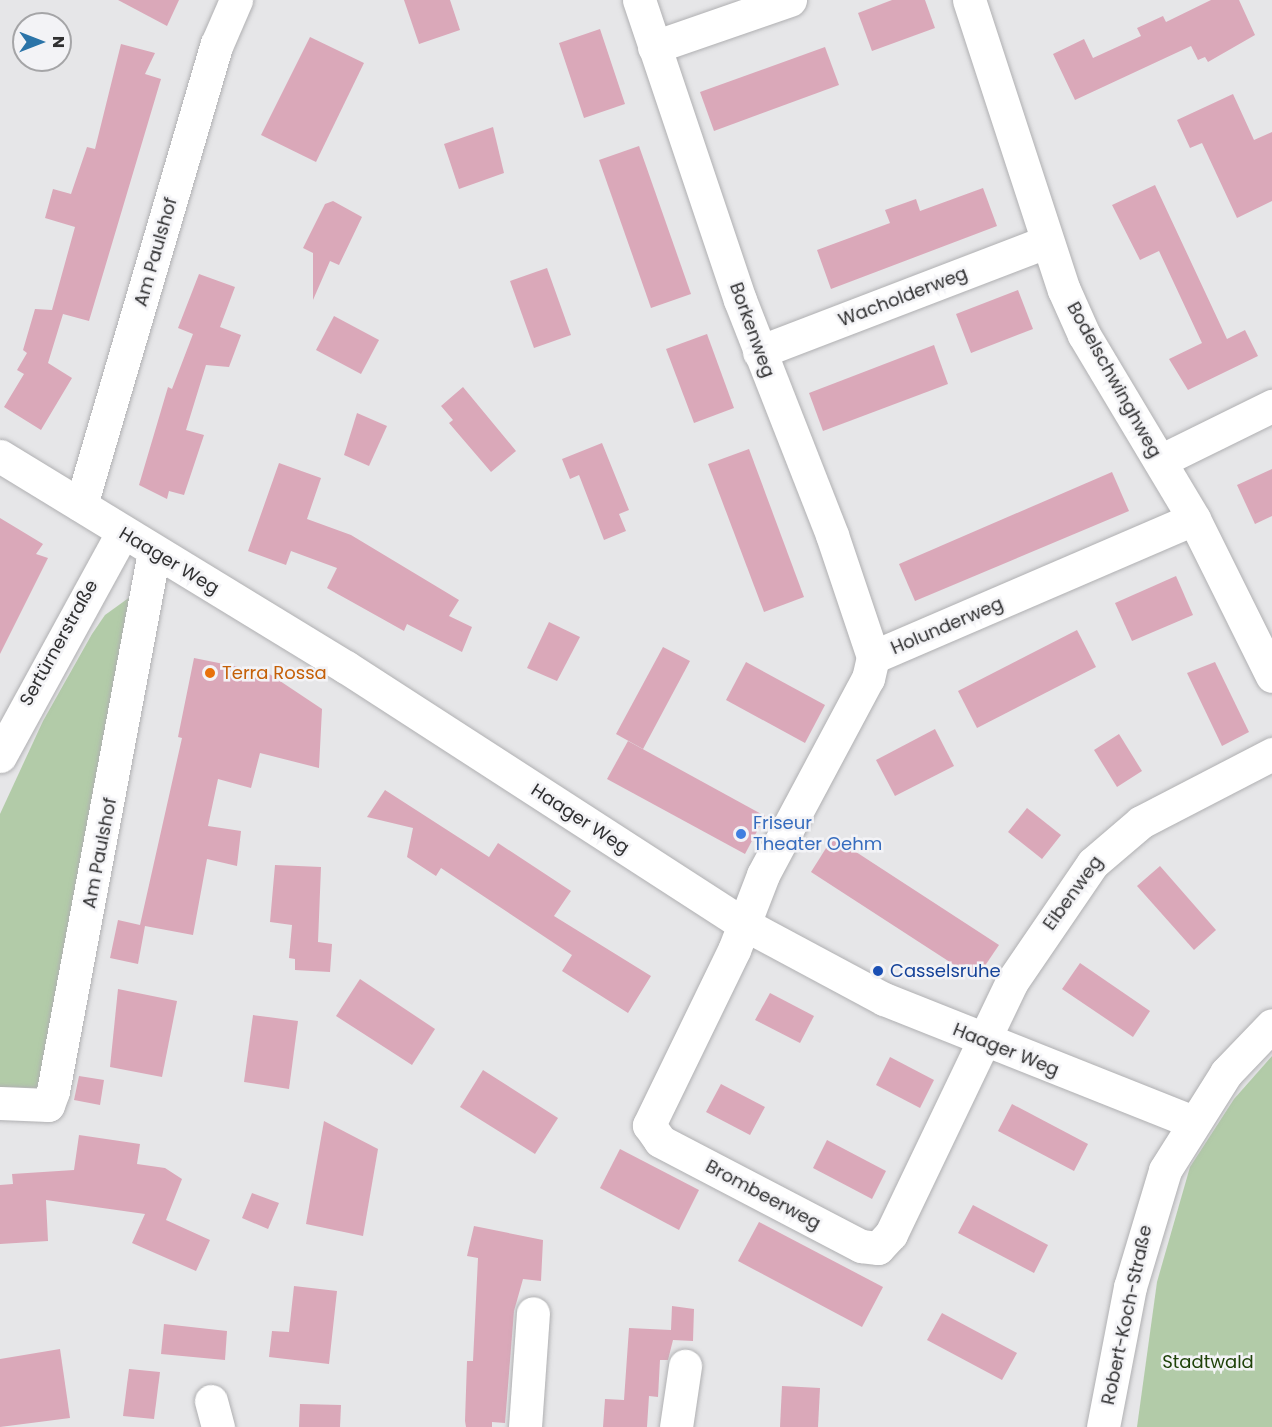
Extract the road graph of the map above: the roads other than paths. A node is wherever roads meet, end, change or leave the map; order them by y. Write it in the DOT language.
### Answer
graph roads {
  1 [pos="236,0"];
  2 [pos="639,0"];
  3 [pos="790,0"];
  4 [pos="969,0"];
  5 [pos="654,47"];
  6 [pos="1046,242"];
  7 [pos="759,352"];
  8 [pos="1272,406"];
  9 [pos="0,456"];
  10 [pos="1160,461"];
  11 [pos="81,505"];
  12 [pos="1194,519"];
  13 [pos="122,533"];
  14 [pos="154,552"];
  15 [pos="873,657"];
  16 [pos="1272,676"];
  17 [pos="1272,754"];
  18 [pos="0,756"];
  19 [pos="744,924"];
  20 [pos="1272,1025"];
  21 [pos="980,1041"];
  22 [pos="0,1103"];
  23 [pos="1191,1121"];
  24 [pos="532,1313"];
  25 [pos="685,1366"];
  26 [pos="525,1427"];
  27 [pos="676,1427"];
  28 [pos="1103,1427"];
  1 -- 11 [label="street, Am Paulshof"];
  2 -- 5 [label="street, Borkenweg"];
  3 -- 5 [label="street"];
  4 -- 6 [label="street, Bodelschwinghweg"];
  5 -- 7 [label="street, Borkenweg"];
  6 -- 7 [label="street, Wacholderweg"];
  6 -- 10 [label="street, Bodelschwinghweg"];
  7 -- 15 [label="street, Borkenweg"];
  8 -- 10 [label="street"];
  9 -- 11 [label="street, Haager Weg"];
  10 -- 12 [label="street, Bodelschwinghweg"];
  11 -- 13 [label="street, Haager Weg"];
  12 -- 15 [label="street, Holunderweg"];
  12 -- 16 [label="street, Bodelschwinghweg"];
  13 -- 14 [label="street, Haager Weg"];
  13 -- 18 [label="street, Sertürnerstraße"];
  14 -- 19 [label="street, Haager Weg"];
  14 -- 22 [label="street, Am Paulshof"];
  15 -- 19 [label="street, Holunderweg"];
  17 -- 21 [label="street, Eibenweg"];
  19 -- 21 [label="street, Haager Weg"];
  19 -- 21 [label="street, Brombeerweg"];
  20 -- 23 [label="street, Robert-Koch-Straße"];
  21 -- 23 [label="street, Haager Weg"];
  23 -- 28 [label="street, Robert-Koch-Straße"];
  24 -- 26 [label="street"];
  25 -- 27 [label="street"];
}
